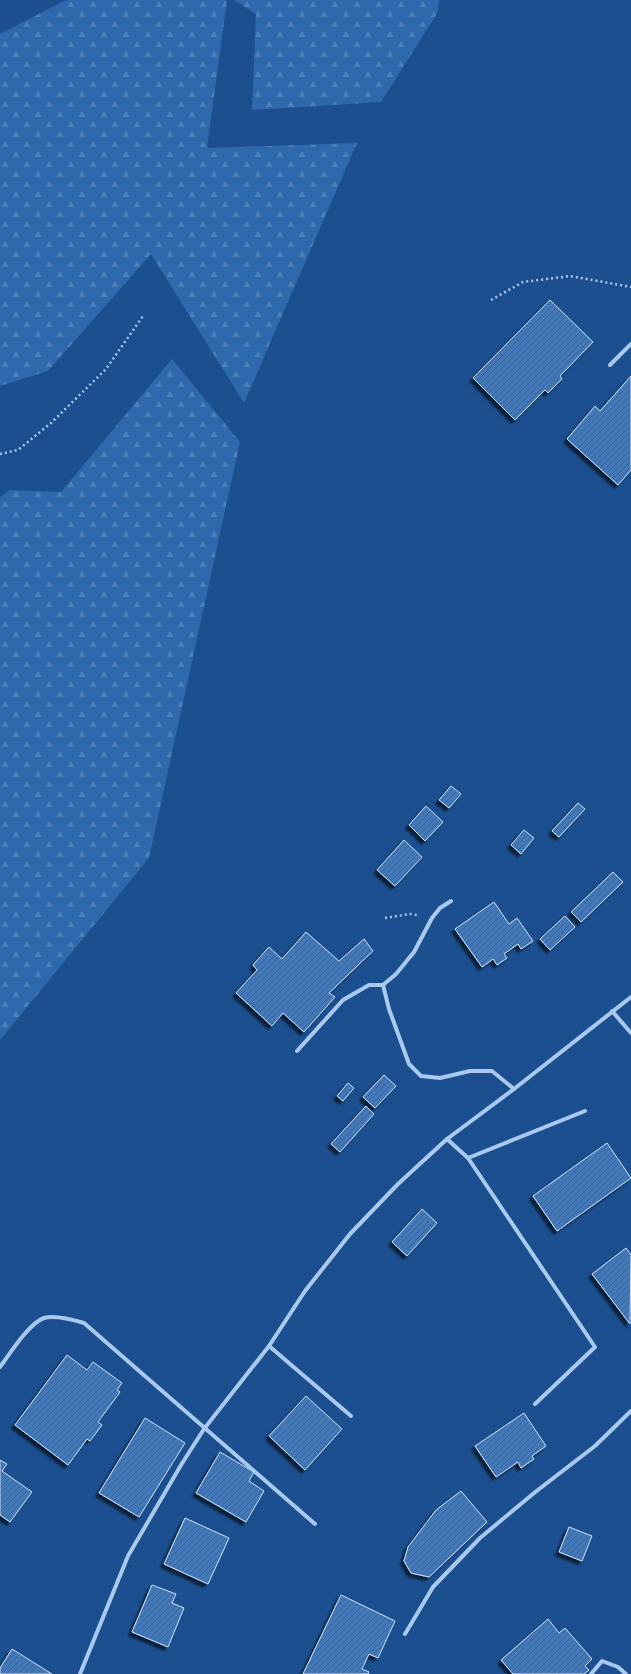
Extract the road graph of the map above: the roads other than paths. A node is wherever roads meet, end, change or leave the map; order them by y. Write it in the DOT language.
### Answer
graph roads {
  1 [pos="631,344"];
  2 [pos="610,365"];
  3 [pos="451,901"];
  4 [pos="383,985"];
  5 [pos="631,997"];
  6 [pos="612,1011"];
  7 [pos="631,1033"];
  8 [pos="297,1051"];
  9 [pos="514,1089"];
  10 [pos="585,1111"];
  11 [pos="447,1139"];
  12 [pos="468,1158"];
  13 [pos="269,1346"];
  14 [pos="0,1367"];
  15 [pos="535,1404"];
  16 [pos="631,1411"];
  17 [pos="351,1416"];
  18 [pos="204,1429"];
  19 [pos="315,1524"];
  20 [pos="405,1634"];
  21 [pos="80,1674"];
  22 [pos="591,1674"];
  23 [pos="626,1674"];
  1 -- 2 [label="street"];
  3 -- 4 [label="street"];
  4 -- 8 [label="street"];
  4 -- 9 [label="street"];
  5 -- 6 [label="street"];
  6 -- 7 [label="street"];
  6 -- 9 [label="street"];
  9 -- 11 [label="street"];
  10 -- 12 [label="street"];
  11 -- 12 [label="street"];
  11 -- 13 [label="street"];
  12 -- 15 [label="street"];
  13 -- 17 [label="street"];
  13 -- 18 [label="street"];
  14 -- 18 [label="street"];
  16 -- 20 [label="street"];
  18 -- 19 [label="street"];
  18 -- 21 [label="street"];
  22 -- 23 [label="street"];
}
